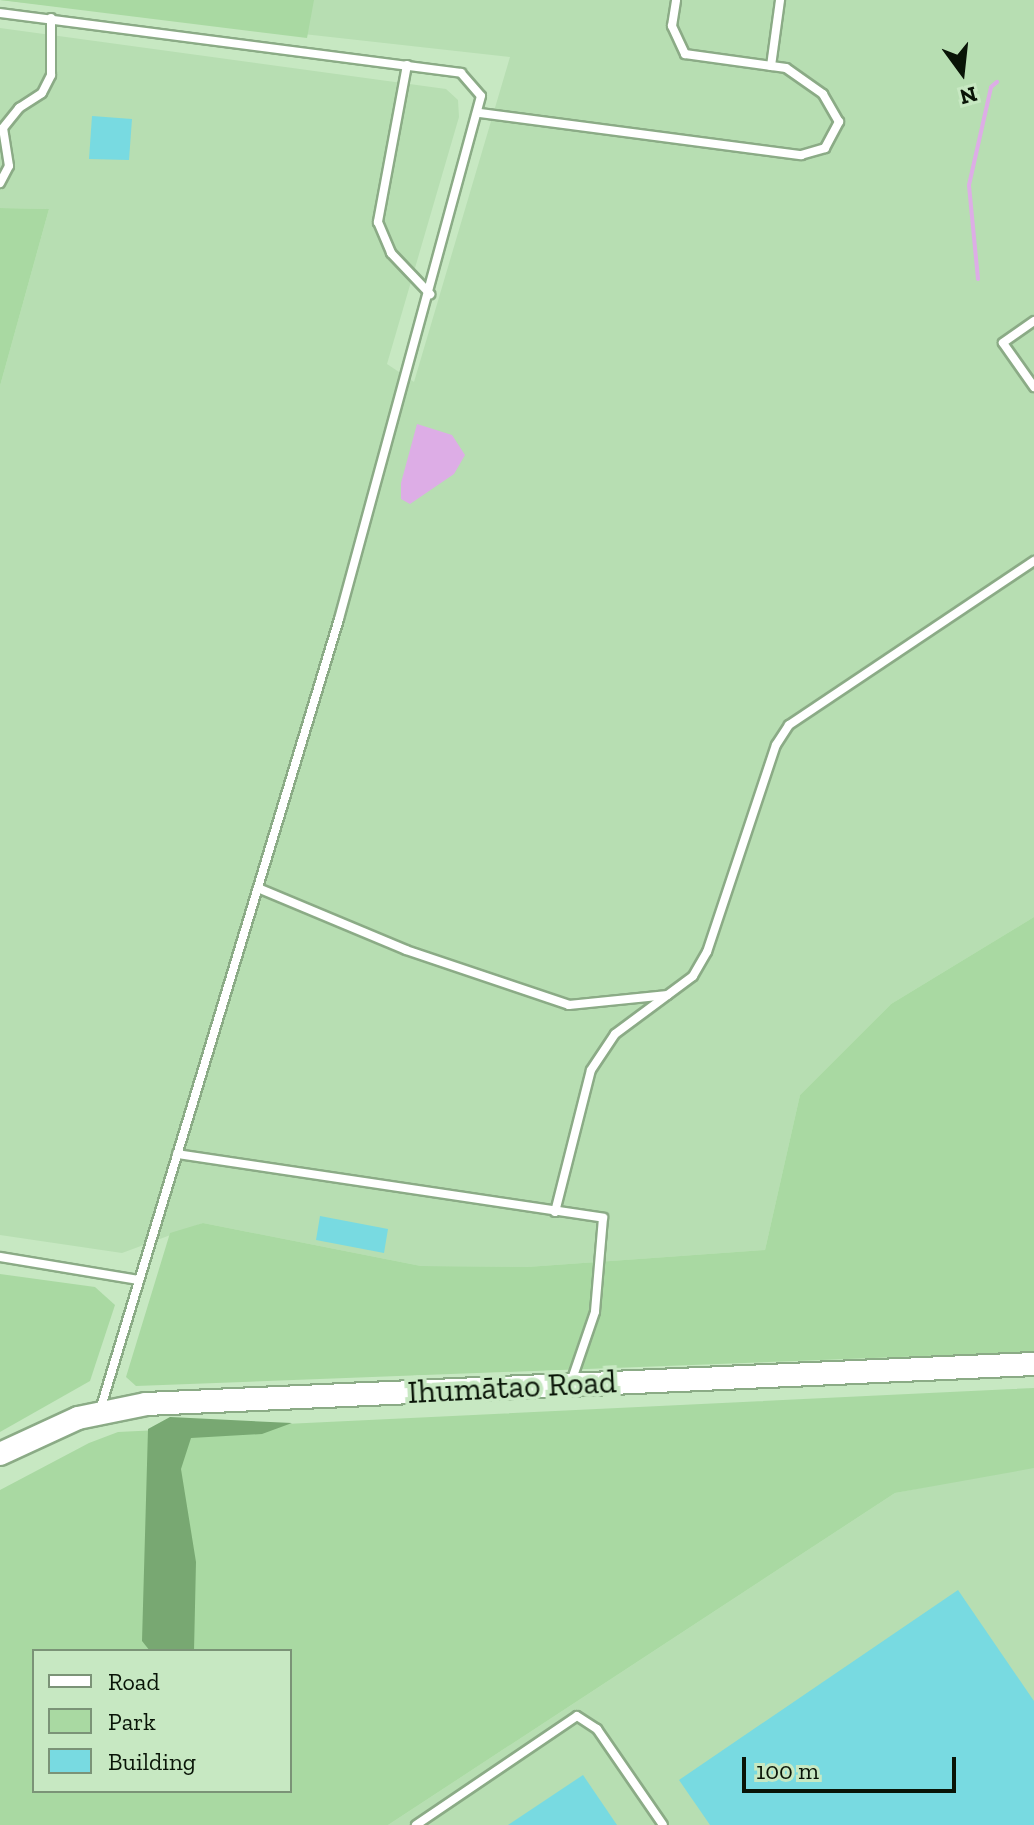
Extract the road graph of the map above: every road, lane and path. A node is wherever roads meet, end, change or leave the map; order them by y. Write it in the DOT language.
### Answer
graph roads {
  1 [pos="676,0"];
  2 [pos="780,0"];
  3 [pos="0,13"];
  4 [pos="51,18"];
  5 [pos="407,65"];
  6 [pos="771,66"];
  7 [pos="480,113"];
  8 [pos="0,183"];
  9 [pos="430,294"];
  10 [pos="1034,321"];
  11 [pos="1034,387"];
  12 [pos="1034,561"];
  13 [pos="258,888"];
  14 [pos="671,994"];
  15 [pos="177,1154"];
  16 [pos="555,1212"];
  17 [pos="0,1257"];
  18 [pos="139,1280"];
  19 [pos="1034,1364"];
  20 [pos="570,1385"];
  21 [pos="100,1412"];
  22 [pos="0,1454"];
  23 [pos="416,1825"];
  24 [pos="663,1825"];
  1 -- 6 [label="lane"];
  2 -- 6 [label="lane"];
  3 -- 4 [label="lane"];
  4 -- 5 [label="lane"];
  4 -- 8 [label="lane"];
  5 -- 7 [label="lane"];
  5 -- 9 [label="lane"];
  6 -- 7 [label="lane"];
  7 -- 9 [label="lane"];
  9 -- 13 [label="lane"];
  10 -- 11 [label="lane"];
  12 -- 14 [label="lane"];
  13 -- 14 [label="lane"];
  13 -- 15 [label="lane"];
  14 -- 16 [label="lane"];
  15 -- 16 [label="lane"];
  15 -- 18 [label="lane"];
  16 -- 20 [label="lane"];
  17 -- 18 [label="lane"];
  18 -- 21 [label="lane"];
  19 -- 20 [label="street, Ihumātao Road"];
  20 -- 21 [label="street, Ihumātao Road"];
  21 -- 22 [label="street, Ihumātao Road"];
  23 -- 24 [label="lane"];
}
